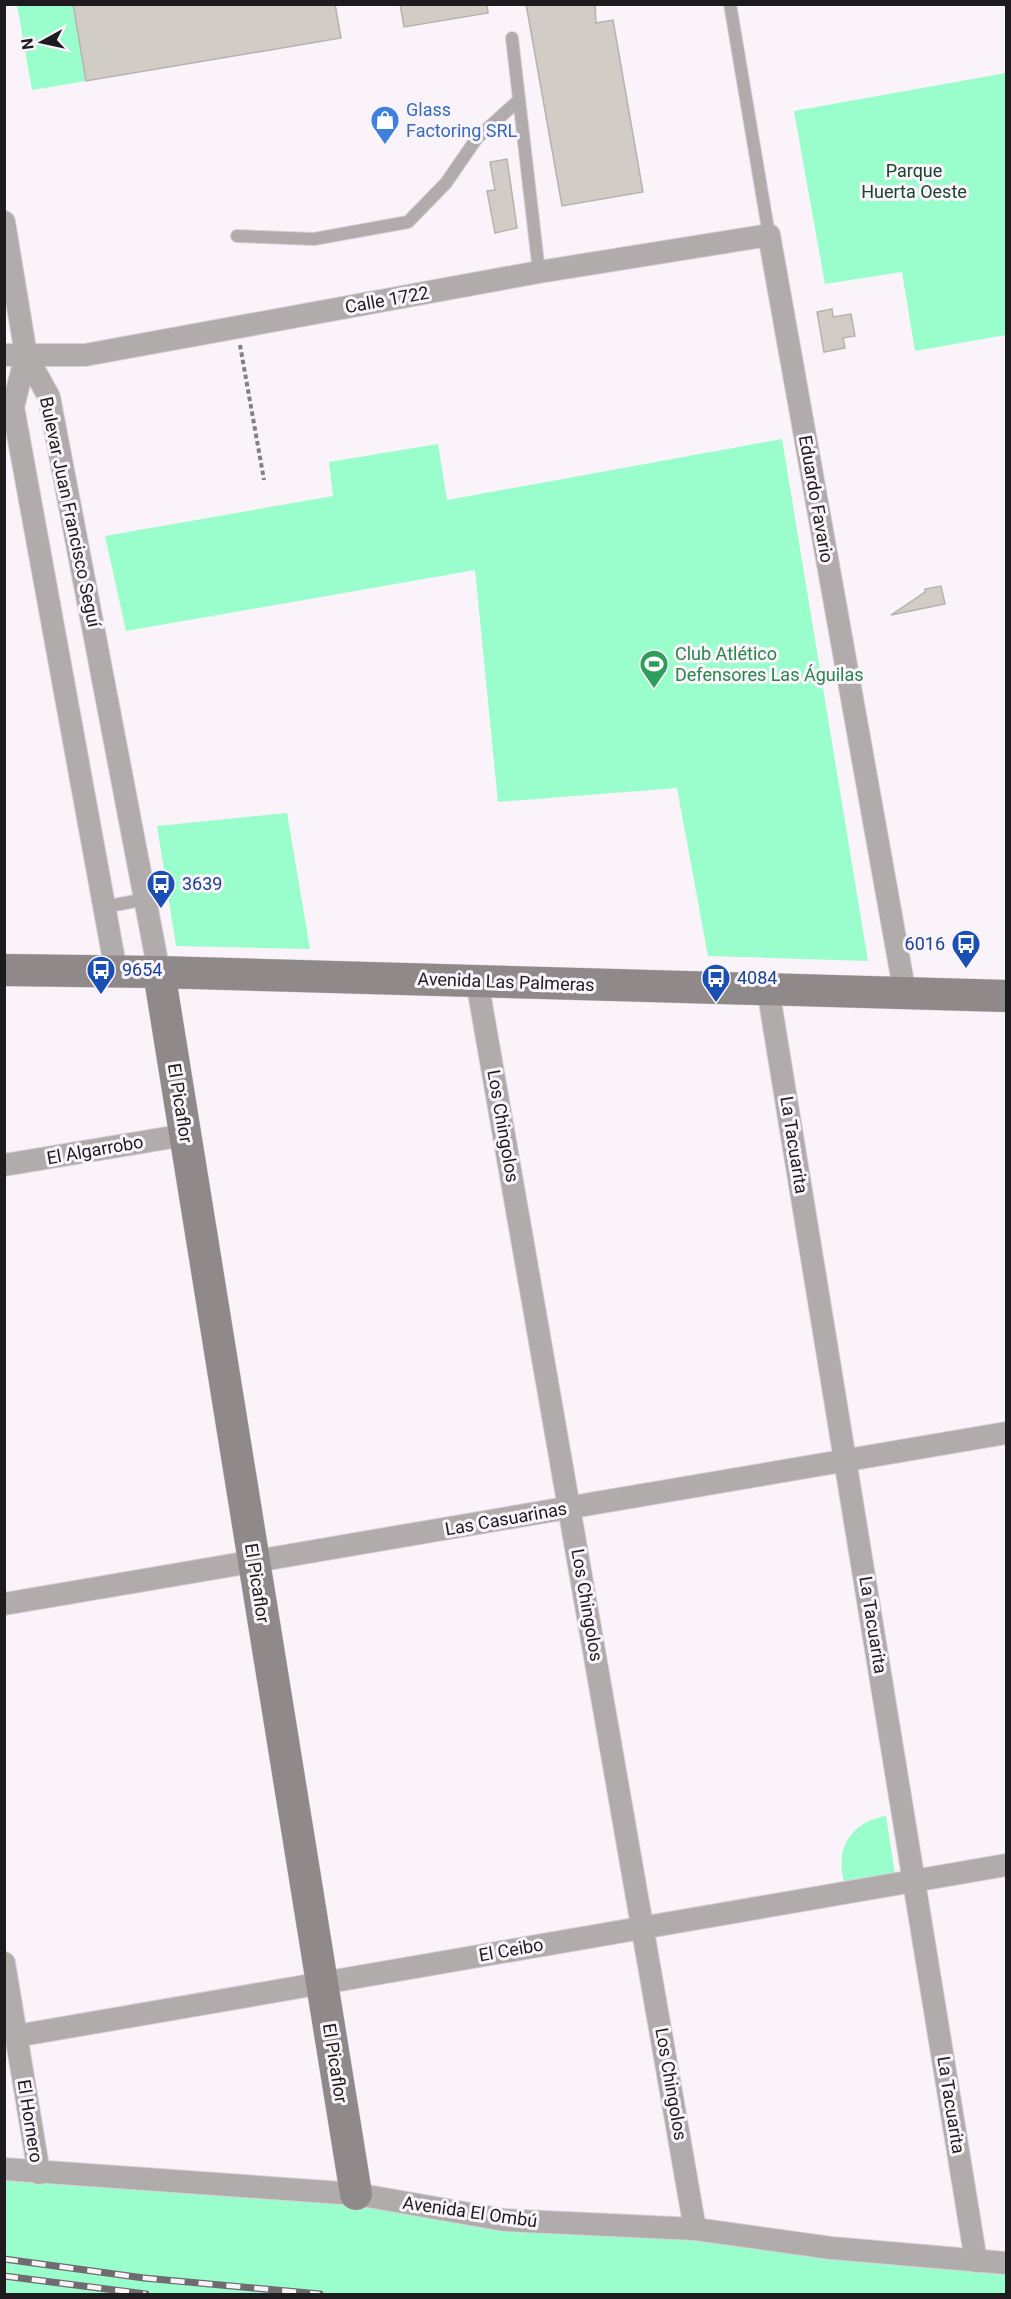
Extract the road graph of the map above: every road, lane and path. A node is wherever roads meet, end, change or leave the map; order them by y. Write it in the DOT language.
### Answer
graph roads {
  1 [pos="730,4"];
  2 [pos="512,38"];
  3 [pos="519,100"];
  4 [pos="4,222"];
  5 [pos="769,235"];
  6 [pos="237,236"];
  7 [pos="539,272"];
  8 [pos="237,327"];
  9 [pos="15,355"];
  10 [pos="264,480"];
  11 [pos="146,899"];
  12 [pos="104,907"];
  13 [pos="4,970"];
  14 [pos="116,971"];
  15 [pos="159,972"];
  16 [pos="477,981"];
  17 [pos="768,989"];
  18 [pos="905,994"];
  19 [pos="1006,996"];
  20 [pos="185,1135"];
  21 [pos="4,1165"];
  22 [pos="1006,1433"];
  23 [pos="846,1460"];
  24 [pos="570,1508"];
  25 [pos="254,1562"];
  26 [pos="4,1604"];
  27 [pos="1006,1864"];
  28 [pos="915,1880"];
  29 [pos="644,1927"];
  30 [pos="4,1963"];
  31 [pos="322,1983"];
  32 [pos="16,2036"];
  33 [pos="4,2169"];
  34 [pos="39,2172"];
  35 [pos="356,2194"];
  36 [pos="695,2229"];
  37 [pos="976,2261"];
  38 [pos="1006,2263"];
  1 -- 5 [label="lane, Eduardo Favario"];
  2 -- 3 [label="lane"];
  3 -- 6 [label="lane"];
  3 -- 7 [label="lane"];
  4 -- 9 [label="street"];
  5 -- 7 [label="street, Calle 1722"];
  5 -- 18 [label="street, Eduardo Favario"];
  7 -- 8 [label="street, Calle 1722"];
  8 -- 9 [label="street, Calle 1722"];
  8 -- 10 [label="path"];
  9 -- 11 [label="street, Bulevar Juan Francisco Seguí"];
  9 -- 12 [label="street, Bulevar Juan Francisco Seguí"];
  11 -- 12 [label="lane"];
  11 -- 15 [label="street, Bulevar Juan Francisco Seguí"];
  12 -- 14 [label="street, Bulevar Juan Francisco Seguí"];
  13 -- 14 [label="street, Avenida Las Palmeras"];
  14 -- 15 [label="street, Avenida Las Palmeras"];
  15 -- 16 [label="street, Avenida Las Palmeras"];
  15 -- 20 [label="street, El Picaflor"];
  16 -- 17 [label="street, Avenida Las Palmeras"];
  16 -- 24 [label="street, Los Chingolos"];
  17 -- 18 [label="street, Avenida Las Palmeras"];
  17 -- 23 [label="street, La Tacuarita"];
  18 -- 19 [label="street, Avenida Las Palmeras"];
  20 -- 21 [label="street, El Algarrobo"];
  20 -- 25 [label="street, El Picaflor"];
  22 -- 23 [label="street, Las Casuarinas"];
  23 -- 24 [label="street, Las Casuarinas"];
  23 -- 28 [label="street, La Tacuarita"];
  24 -- 25 [label="street, Las Casuarinas"];
  24 -- 29 [label="street, Los Chingolos"];
  25 -- 26 [label="street, Las Casuarinas"];
  25 -- 31 [label="street, El Picaflor"];
  27 -- 28 [label="street, El Ceibo"];
  28 -- 29 [label="street, El Ceibo"];
  28 -- 37 [label="street, La Tacuarita"];
  29 -- 31 [label="street, El Ceibo"];
  29 -- 36 [label="street, Los Chingolos"];
  30 -- 32 [label="street, El Hornero"];
  31 -- 32 [label="street, El Ceibo"];
  31 -- 35 [label="street, El Picaflor"];
  32 -- 34 [label="street, El Hornero"];
  33 -- 34 [label="street, Avenida El Ombú"];
  34 -- 35 [label="street, Avenida El Ombú"];
  35 -- 36 [label="street, Avenida El Ombú"];
  36 -- 37 [label="street, Avenida El Ombú"];
  37 -- 38 [label="street, Avenida El Ombú"];
}
